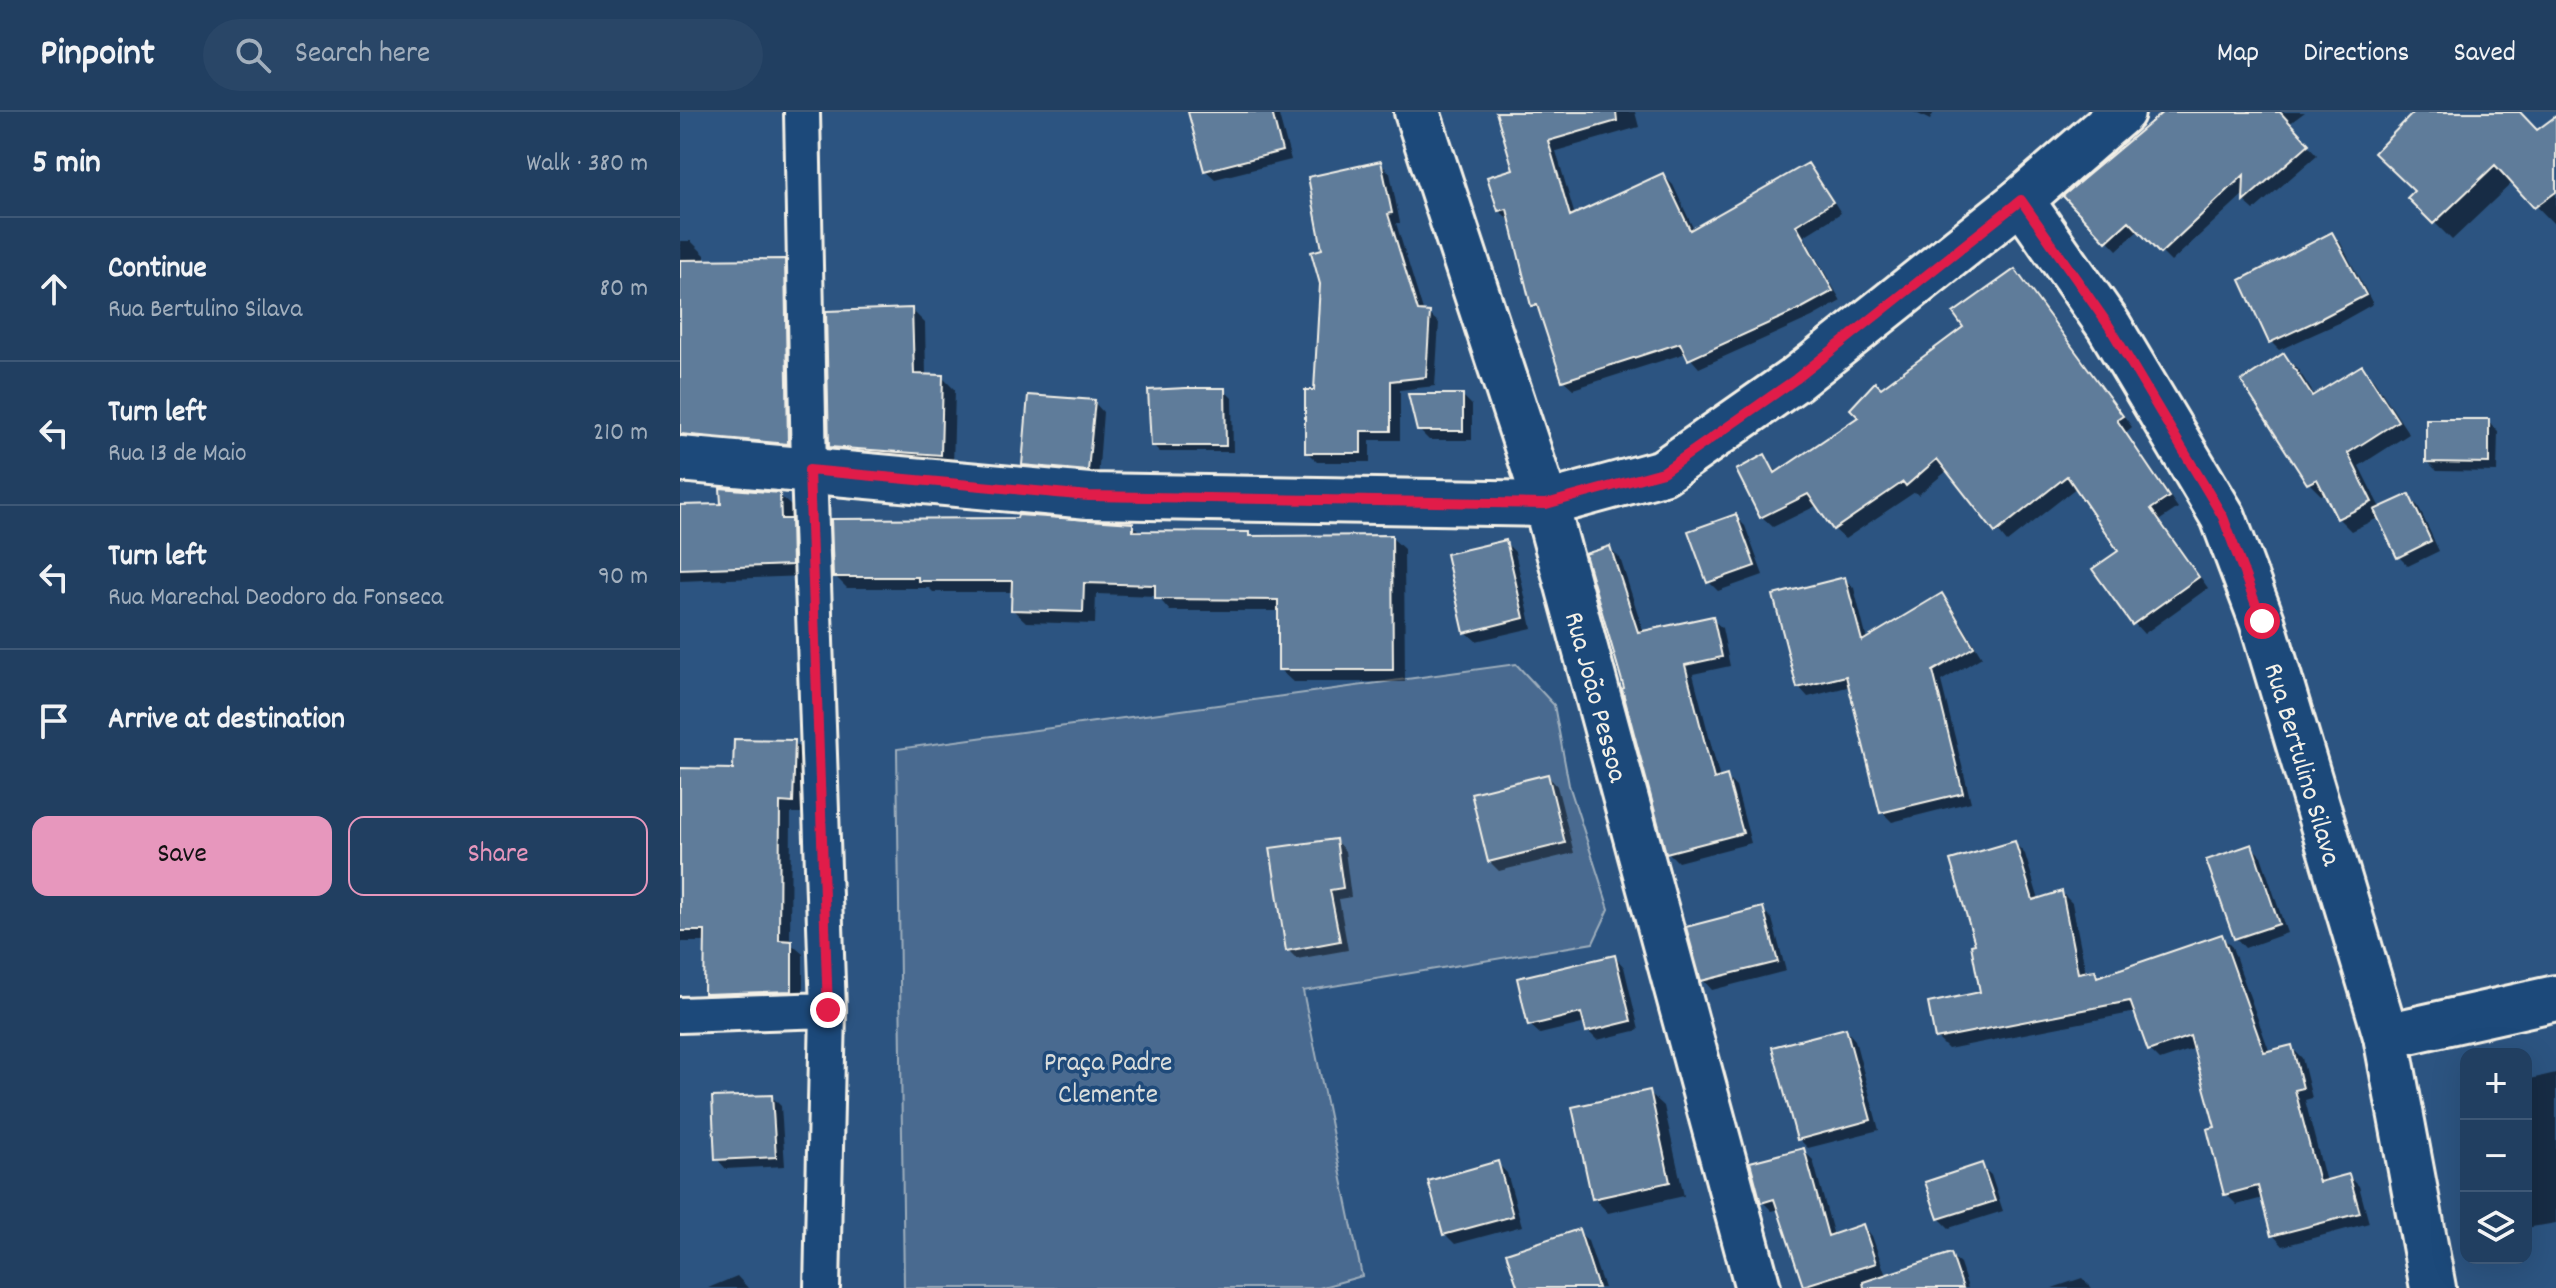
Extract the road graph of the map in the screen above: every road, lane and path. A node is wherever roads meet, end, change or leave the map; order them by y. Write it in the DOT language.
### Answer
graph roads {
  1 [pos="802,112"];
  2 [pos="1417,112"];
  3 [pos="2122,112"];
  4 [pos="2021,200"];
  5 [pos="680,459"];
  6 [pos="809,470"];
  7 [pos="1546,504"];
  8 [pos="2556,998"];
  9 [pos="828,1010"];
  10 [pos="680,1015"];
  11 [pos="2386,1036"];
  12 [pos="822,1288"];
  13 [pos="1758,1288"];
  14 [pos="2433,1288"];
  1 -- 6 [label="street"];
  2 -- 7 [label="street, Rua João Pessoa"];
  3 -- 4 [label="street"];
  4 -- 7 [label="street"];
  4 -- 11 [label="street, Rua Bertulino Silava"];
  5 -- 6 [label="street"];
  6 -- 7 [label="street"];
  6 -- 9 [label="street"];
  7 -- 13 [label="street, Rua João Pessoa"];
  8 -- 11 [label="street"];
  9 -- 10 [label="street"];
  9 -- 12 [label="street"];
  11 -- 14 [label="street, Rua Bertulino Silava"];
}
